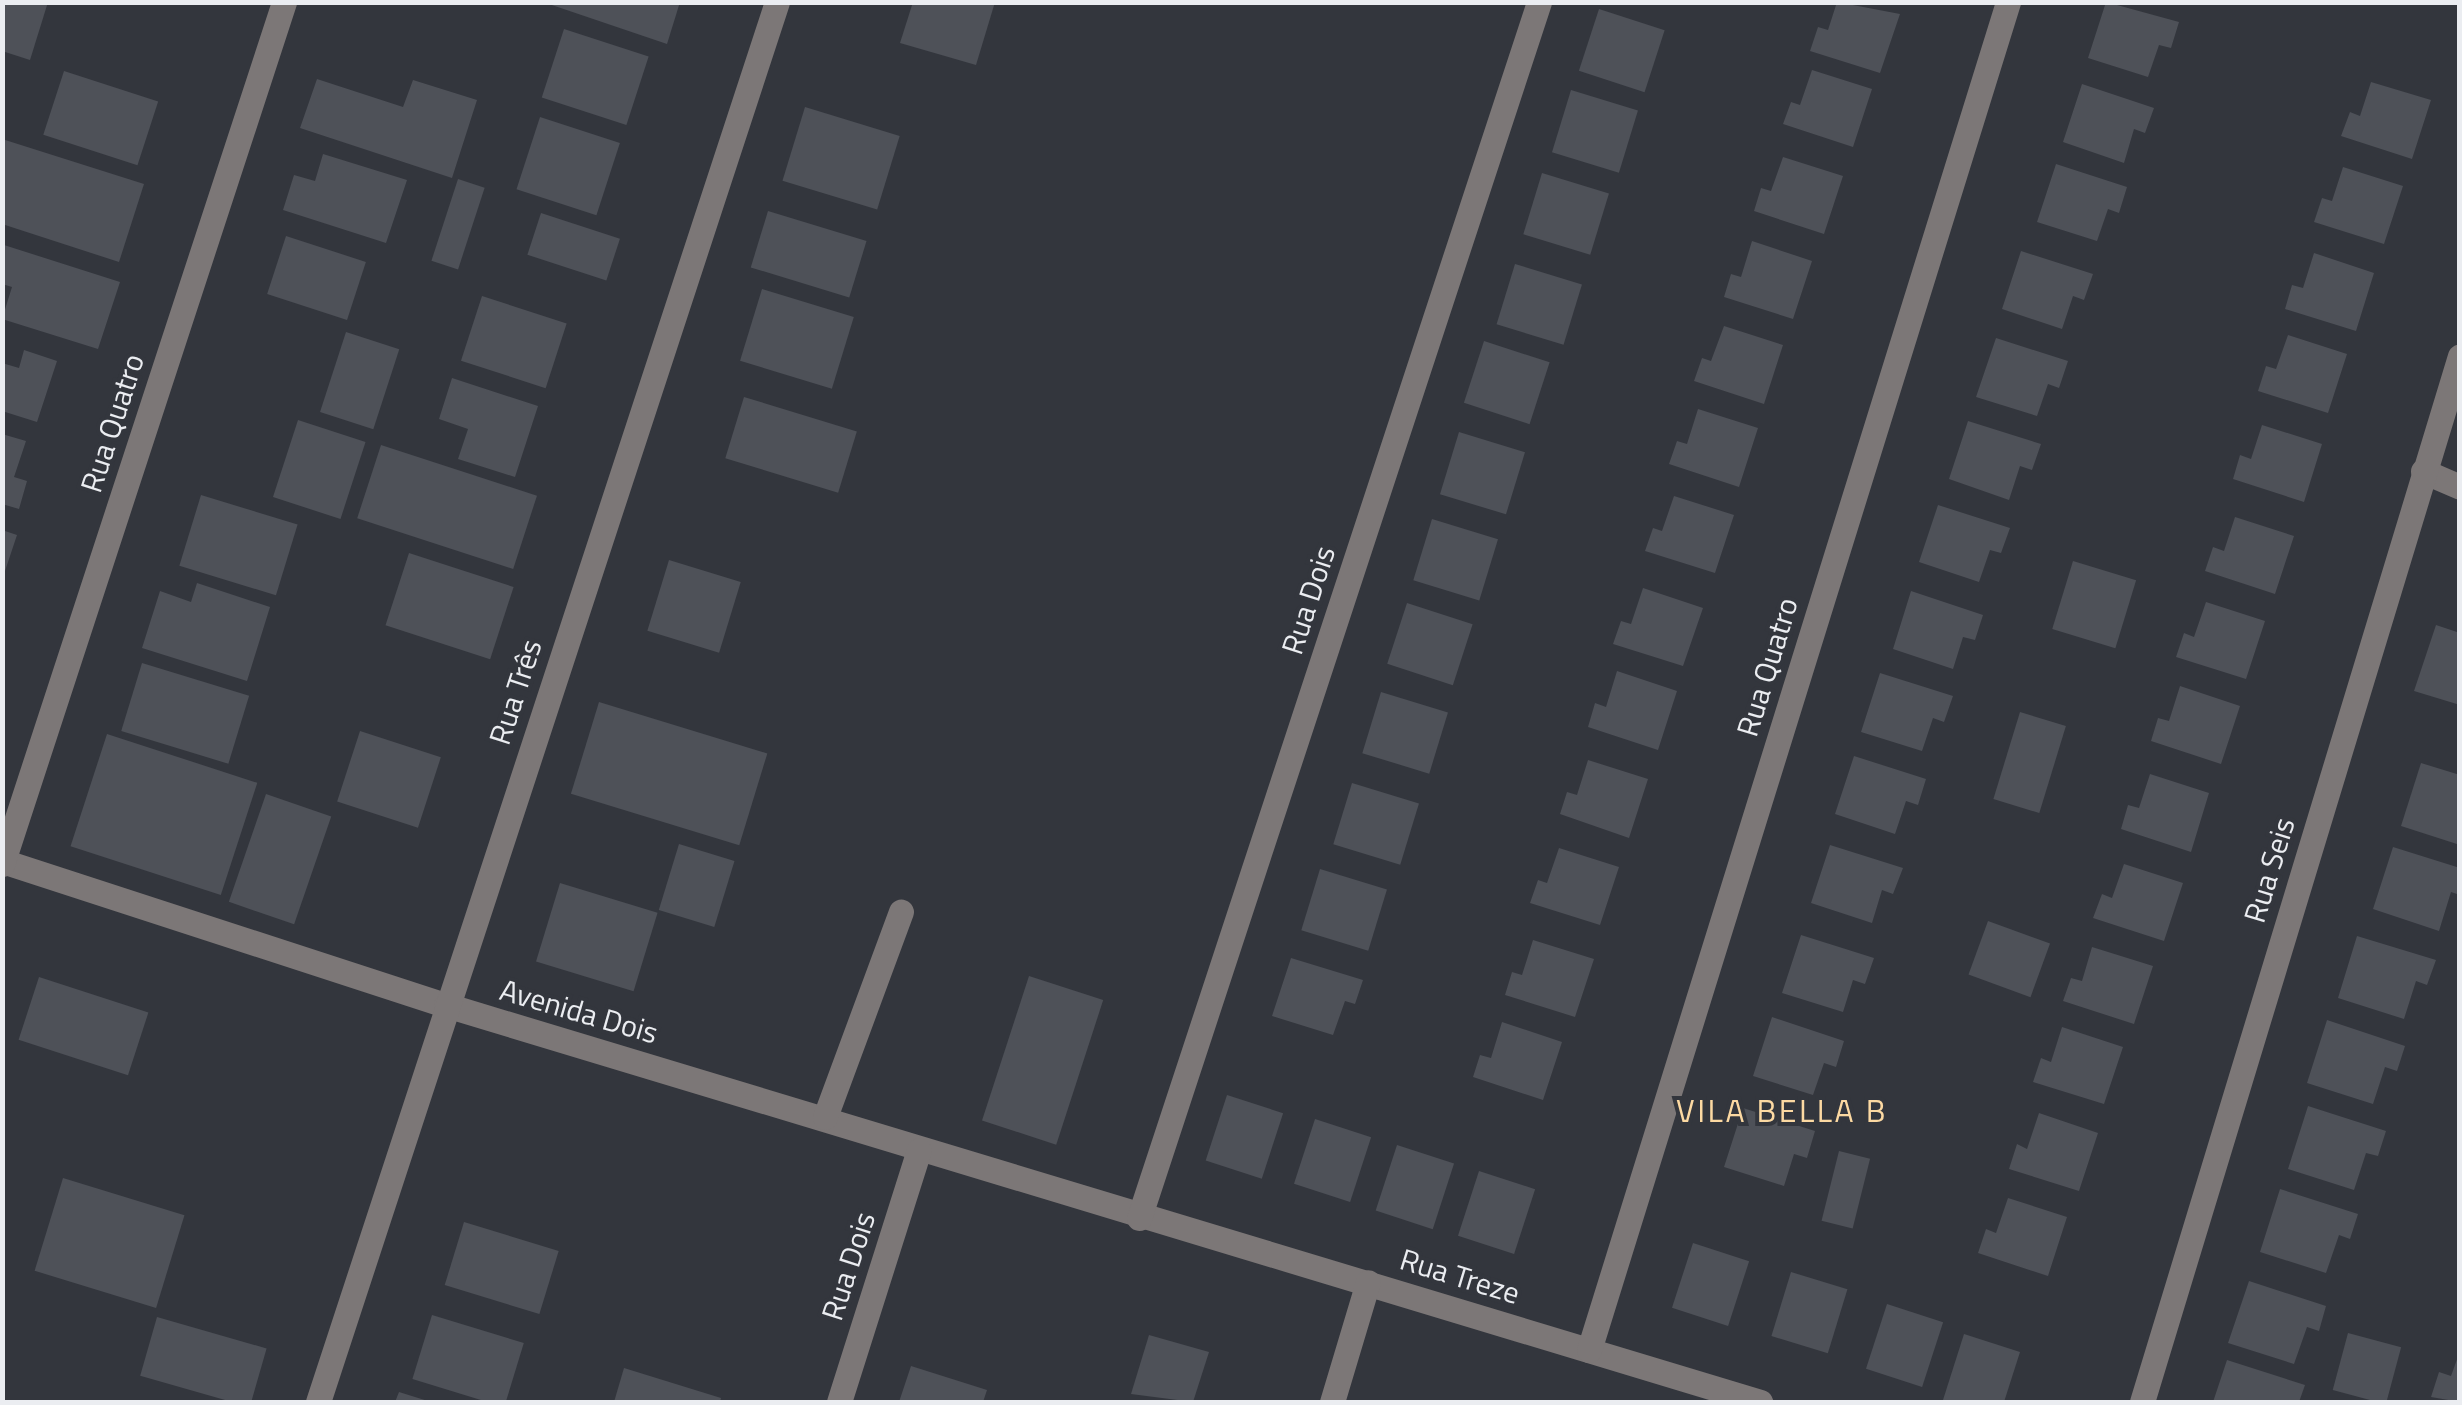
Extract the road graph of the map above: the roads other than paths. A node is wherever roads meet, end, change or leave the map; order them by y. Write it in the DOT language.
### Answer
graph roads {
  1 [pos="284,2"];
  2 [pos="777,2"];
  3 [pos="1539,2"];
  4 [pos="2008,2"];
  5 [pos="2460,356"];
  6 [pos="2424,472"];
  7 [pos="2460,488"];
  8 [pos="3,862"];
  9 [pos="901,912"];
  10 [pos="446,1005"];
  11 [pos="825,1117"];
  12 [pos="919,1150"];
  13 [pos="1139,1218"];
  14 [pos="1368,1282"];
  15 [pos="1589,1350"];
  16 [pos="318,1402"];
  17 [pos="839,1402"];
  18 [pos="1332,1402"];
  19 [pos="1760,1402"];
  20 [pos="2142,1402"];
  1 -- 8 [label="street, Rua Quatro"];
  2 -- 10 [label="street, Rua Três"];
  3 -- 13 [label="street, Rua Dois"];
  4 -- 15 [label="street, Rua Quatro"];
  5 -- 6 [label="street, Rua Seis"];
  6 -- 7 [label="street"];
  6 -- 20 [label="street, Rua Seis"];
  8 -- 10 [label="street, Avenida Dois"];
  9 -- 11 [label="street"];
  10 -- 11 [label="street, Avenida Dois"];
  10 -- 16 [label="street, Rua Três"];
  11 -- 12 [label="street, Avenida Dois"];
  12 -- 13 [label="street, Avenida Dois"];
  12 -- 17 [label="street, Rua Dois"];
  13 -- 14 [label="street, Rua Treze"];
  14 -- 15 [label="street, Rua Treze"];
  14 -- 18 [label="street"];
  15 -- 19 [label="street, Rua Treze"];
}
